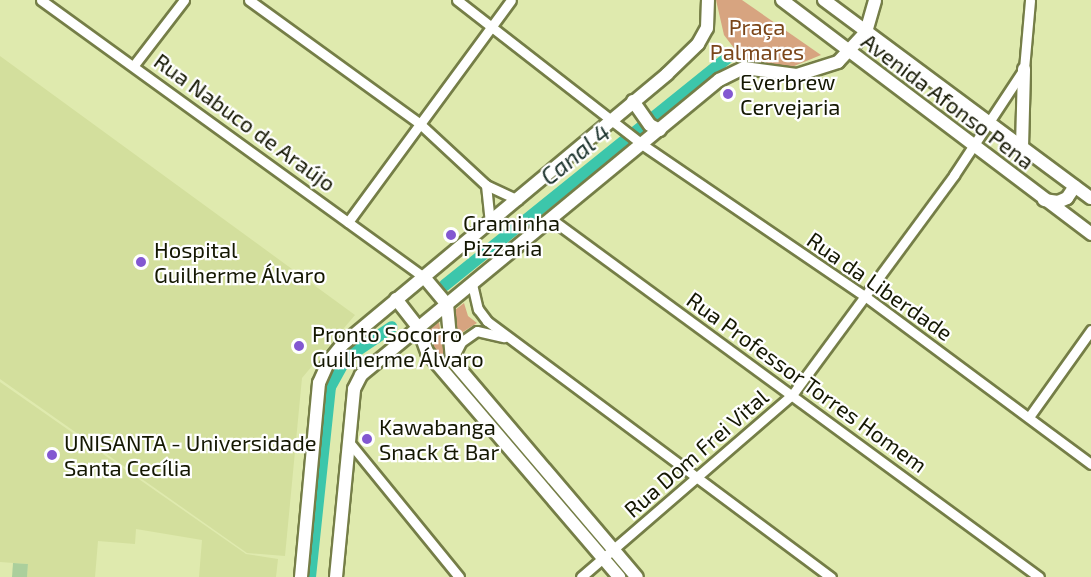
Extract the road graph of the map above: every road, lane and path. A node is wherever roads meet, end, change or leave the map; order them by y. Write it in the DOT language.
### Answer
graph roads {
  1 [pos="41,0"];
  2 [pos="184,0"];
  3 [pos="249,0"];
  4 [pos="457,0"];
  5 [pos="511,0"];
  6 [pos="708,0"];
  7 [pos="782,0"];
  8 [pos="825,0"];
  9 [pos="875,0"];
  10 [pos="1030,0"];
  11 [pos="492,26"];
  12 [pos="866,32"];
  13 [pos="850,53"];
  14 [pos="134,65"];
  15 [pos="1024,69"];
  16 [pos="634,105"];
  17 [pos="613,122"];
  18 [pos="419,123"];
  19 [pos="989,123"];
  20 [pos="655,127"];
  21 [pos="639,142"];
  22 [pos="974,147"];
  23 [pos="1022,147"];
  24 [pos="486,186"];
  25 [pos="1075,186"];
  26 [pos="1091,198"];
  27 [pos="1043,199"];
  28 [pos="518,200"];
  29 [pos="551,219"];
  30 [pos="348,222"];
  31 [pos="490,223"];
  32 [pos="1090,232"];
  33 [pos="426,279"];
  34 [pos="472,284"];
  35 [pos="866,297"];
  36 [pos="398,301"];
  37 [pos="445,302"];
  38 [pos="415,323"];
  39 [pos="1091,330"];
  40 [pos="514,342"];
  41 [pos="452,360"];
  42 [pos="792,395"];
  43 [pos="1029,417"];
  44 [pos="349,442"];
  45 [pos="1091,464"];
  46 [pos="697,478"];
  47 [pos="615,549"];
  48 [pos="604,559"];
  49 [pos="301,577"];
  50 [pos="336,577"];
  51 [pos="459,577"];
  52 [pos="581,577"];
  53 [pos="619,577"];
  54 [pos="637,577"];
  55 [pos="831,577"];
  56 [pos="1040,577"];
  1 -- 14 [label="street, Rua Nabuco de Araújo"];
  2 -- 14 [label="street"];
  3 -- 18 [label="street"];
  4 -- 11 [label="street"];
  5 -- 11 [label="street"];
  6 -- 16 [label="main road"];
  7 -- 13 [label="main road, Avenida Afonso Pena"];
  8 -- 12 [label="main road, Avenida Afonso Pena"];
  9 -- 12 [label="main road"];
  10 -- 15 [label="street"];
  11 -- 17 [label="street"];
  11 -- 18 [label="street"];
  12 -- 13 [label="main road"];
  12 -- 19 [label="main road, Avenida Afonso Pena"];
  13 -- 20 [label="main road"];
  13 -- 22 [label="main road, Avenida Afonso Pena"];
  14 -- 30 [label="street, Rua Nabuco de Araújo"];
  15 -- 19 [label="street, Rua Dom Frei Vital"];
  15 -- 23 [label="main road"];
  16 -- 17 [label="main road"];
  16 -- 20 [label="main road"];
  17 -- 21 [label="street, Rua da Liberdade"];
  17 -- 28 [label="main road"];
  18 -- 24 [label="street"];
  18 -- 30 [label="street"];
  19 -- 22 [label="street, Rua Dom Frei Vital"];
  19 -- 23 [label="main road, Avenida Afonso Pena"];
  20 -- 21 [label="main road"];
  21 -- 29 [label="main road"];
  21 -- 35 [label="street, Rua da Liberdade"];
  22 -- 27 [label="main road, Avenida Afonso Pena"];
  22 -- 35 [label="street, Rua Dom Frei Vital"];
  23 -- 25 [label="main road, Avenida Afonso Pena"];
  24 -- 28 [label="street"];
  24 -- 31 [label="street"];
  25 -- 26 [label="main road, Avenida Afonso Pena"];
  25 -- 27 [label="main road"];
  27 -- 32 [label="main road, Avenida Afonso Pena"];
  28 -- 31 [label="main road"];
  29 -- 34 [label="main road"];
  29 -- 42 [label="street, Rua Professor Torres Homem"];
  30 -- 33 [label="street, Rua Nabuco de Araújo"];
  31 -- 33 [label="main road"];
  33 -- 36 [label="main road"];
  33 -- 37 [label="main road"];
  34 -- 37 [label="main road"];
  34 -- 40 [label="street"];
  35 -- 42 [label="street, Rua Dom Frei Vital"];
  35 -- 43 [label="street, Rua da Liberdade"];
  36 -- 38 [label="main road"];
  36 -- 49 [label="main road"];
  37 -- 38 [label="main road"];
  37 -- 41 [label="main road"];
  38 -- 44 [label="main road"];
  38 -- 48 [label="main road"];
  39 -- 43 [label="street"];
  40 -- 41 [label="street"];
  40 -- 46 [label="street"];
  41 -- 47 [label="main road"];
  42 -- 46 [label="street, Rua Dom Frei Vital"];
  42 -- 56 [label="street, Rua Professor Torres Homem"];
  43 -- 45 [label="street, Rua da Liberdade"];
  44 -- 50 [label="main road"];
  44 -- 51 [label="street"];
  46 -- 47 [label="street, Rua Dom Frei Vital"];
  46 -- 55 [label="street"];
  47 -- 48 [label="street, Rua Dom Frei Vital"];
  47 -- 54 [label="main road"];
  48 -- 52 [label="street, Rua Dom Frei Vital"];
  48 -- 53 [label="main road"];
}
